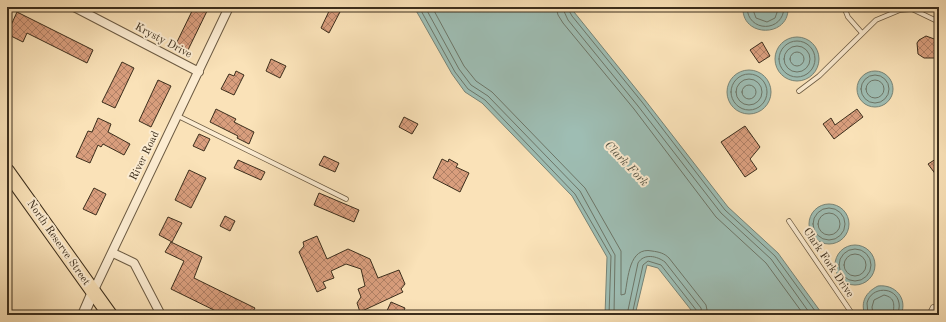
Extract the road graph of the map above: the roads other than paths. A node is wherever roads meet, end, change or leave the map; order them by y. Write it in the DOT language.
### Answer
graph roads {
  1 [pos="74,7"];
  2 [pos="229,7"];
  3 [pos="844,7"];
  4 [pos="910,8"];
  5 [pos="939,22"];
  6 [pos="862,33"];
  7 [pos="198,72"];
  8 [pos="799,91"];
  9 [pos="178,116"];
  10 [pos="7,171"];
  11 [pos="346,199"];
  12 [pos="789,221"];
  13 [pos="113,253"];
  14 [pos="93,292"];
  15 [pos="933,307"];
  16 [pos="83,315"];
  17 [pos="110,315"];
  18 [pos="161,315"];
  19 [pos="853,315"];
  20 [pos="929,315"];
  1 -- 7 [label="street, Krysty Drive"];
  2 -- 7 [label="street, River Road"];
  3 -- 6 [label="lane"];
  4 -- 5 [label="lane"];
  4 -- 6 [label="lane"];
  6 -- 8 [label="lane"];
  7 -- 9 [label="street, River Road"];
  9 -- 11 [label="lane"];
  9 -- 13 [label="street, River Road"];
  10 -- 14 [label="highway, North Reserve Street"];
  12 -- 19 [label="lane, Clark Fork Drive"];
  13 -- 14 [label="street, River Road"];
  13 -- 18 [label="street"];
  14 -- 16 [label="street, River Road"];
  14 -- 17 [label="highway, North Reserve Street"];
  15 -- 20 [label="lane"];
}
